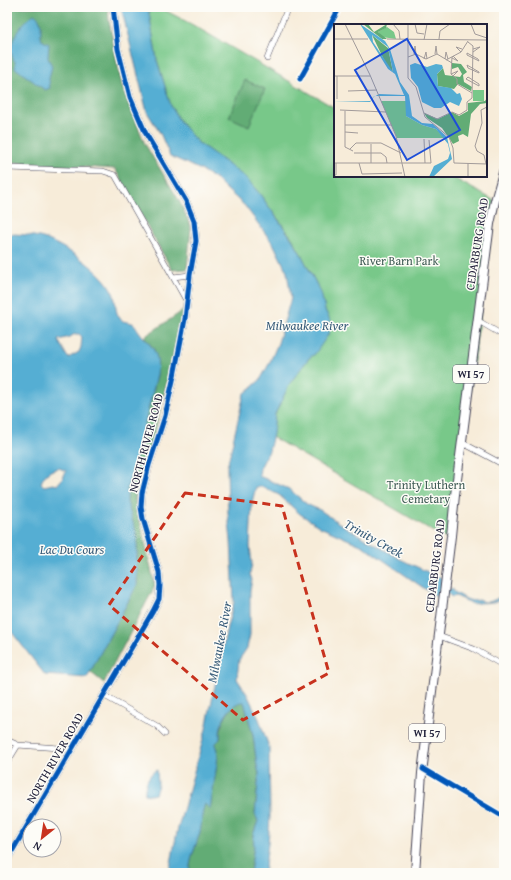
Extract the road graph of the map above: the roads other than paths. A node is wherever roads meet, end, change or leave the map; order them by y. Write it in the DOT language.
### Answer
graph roads {
  1 [pos="113,7"];
  2 [pos="288,7"];
  3 [pos="340,7"];
  4 [pos="267,59"];
  5 [pos="300,79"];
  6 [pos="7,168"];
  7 [pos="504,169"];
  8 [pos="190,275"];
  9 [pos="172,277"];
  10 [pos="186,302"];
  11 [pos="477,320"];
  12 [pos="504,336"];
  13 [pos="461,442"];
  14 [pos="504,465"];
  15 [pos="439,636"];
  16 [pos="504,666"];
  17 [pos="103,695"];
  18 [pos="165,734"];
  19 [pos="7,740"];
  20 [pos="18,745"];
  21 [pos="72,749"];
  22 [pos="7,763"];
  23 [pos="422,769"];
  24 [pos="504,817"];
  25 [pos="7,860"];
  26 [pos="415,873"];
  1 -- 8 [label="street, NORTH RIVER ROAD"];
  2 -- 4 [label="street"];
  3 -- 5 [label="street"];
  6 -- 9 [label="street"];
  7 -- 11 [label="main road, CEDARBURG ROAD / WI 57"];
  8 -- 9 [label="street"];
  8 -- 10 [label="street, NORTH RIVER ROAD"];
  9 -- 10 [label="street"];
  10 -- 17 [label="street, NORTH RIVER ROAD"];
  11 -- 12 [label="street"];
  11 -- 13 [label="main road, CEDARBURG ROAD / WI 57"];
  13 -- 14 [label="street"];
  13 -- 15 [label="main road, CEDARBURG ROAD / WI 57"];
  15 -- 16 [label="street"];
  15 -- 23 [label="main road, CEDARBURG ROAD / WI 57"];
  17 -- 18 [label="street"];
  17 -- 21 [label="street, NORTH RIVER ROAD"];
  19 -- 20 [label="street"];
  20 -- 21 [label="street"];
  20 -- 22 [label="street"];
  21 -- 25 [label="street, NORTH RIVER ROAD"];
  23 -- 24 [label="street"];
  23 -- 26 [label="main road, CEDARBURG ROAD / WI 57"];
}
